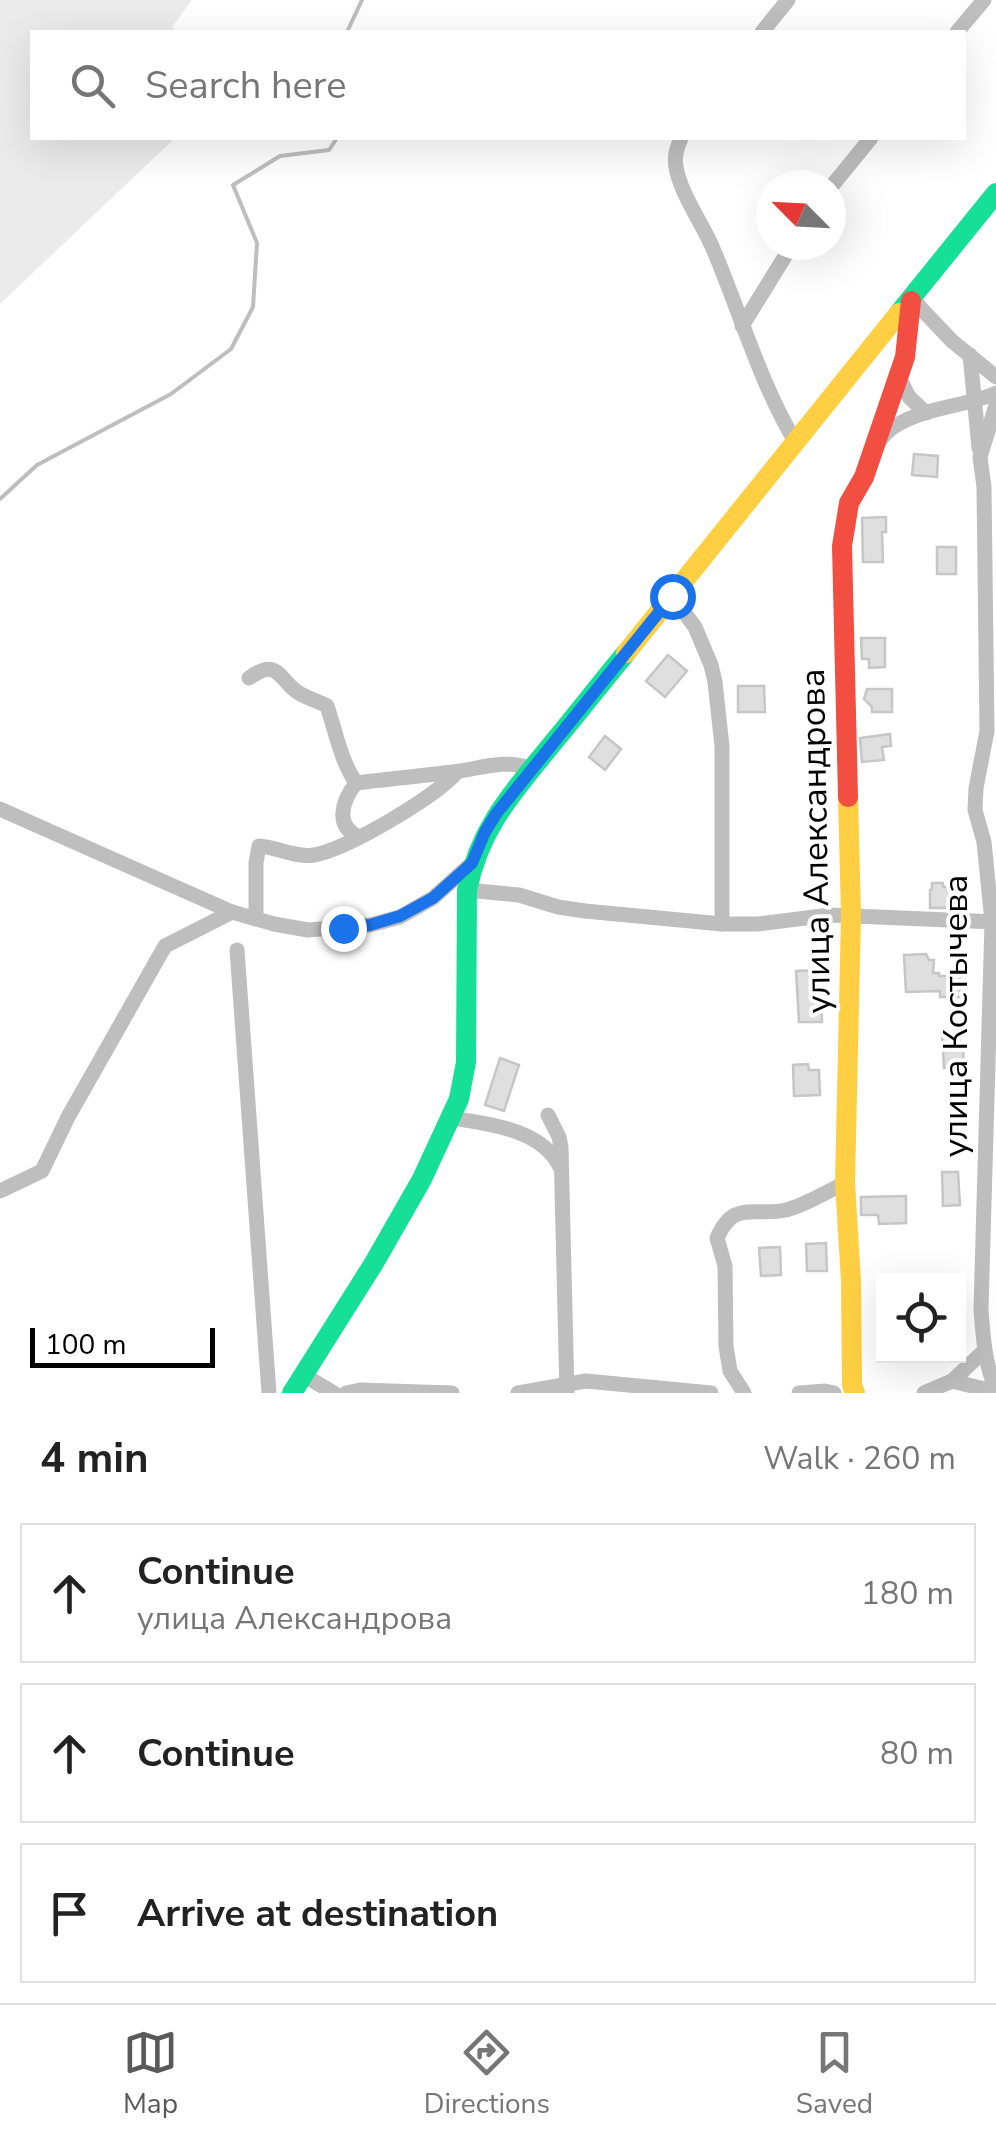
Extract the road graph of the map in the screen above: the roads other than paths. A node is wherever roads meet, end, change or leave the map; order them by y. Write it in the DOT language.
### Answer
graph roads {
  1 [pos="788,0"];
  2 [pos="984,0"];
  3 [pos="764,30"];
  4 [pos="959,30"];
  5 [pos="680,140"];
  6 [pos="869,140"];
  7 [pos="845,170"];
  8 [pos="996,194"];
  9 [pos="783,260"];
  10 [pos="912,299"];
  11 [pos="742,326"];
  12 [pos="970,355"];
  13 [pos="899,377"];
  14 [pos="996,377"];
  15 [pos="996,393"];
  16 [pos="974,402"];
  17 [pos="996,405"];
  18 [pos="926,413"];
  19 [pos="796,442"];
  20 [pos="877,443"];
  21 [pos="980,457"];
  22 [pos="672,596"];
  23 [pos="249,678"];
  24 [pos="532,768"];
  25 [pos="457,772"];
  26 [pos="356,783"];
  27 [pos="0,809"];
  28 [pos="359,838"];
  29 [pos="472,863"];
  30 [pos="467,890"];
  31 [pos="232,912"];
  32 [pos="851,916"];
  33 [pos="256,919"];
  34 [pos="994,922"];
  35 [pos="722,924"];
  36 [pos="237,950"];
  37 [pos="548,1115"];
  38 [pos="451,1118"];
  39 [pos="561,1169"];
  40 [pos="846,1183"];
  41 [pos="0,1191"];
  42 [pos="984,1351"];
  43 [pos="307,1371"];
  44 [pos="952,1381"];
  45 [pos="567,1388"];
  46 [pos="996,1391"];
  47 [pos="410,1392"];
  48 [pos="269,1393"];
  49 [pos="292,1393"];
  50 [pos="334,1393"];
  51 [pos="346,1393"];
  52 [pos="452,1393"];
  53 [pos="518,1393"];
  54 [pos="711,1393"];
  55 [pos="744,1393"];
  56 [pos="799,1393"];
  57 [pos="834,1393"];
  58 [pos="854,1393"];
  59 [pos="924,1393"];
  1 -- 3 [label="street"];
  2 -- 4 [label="street"];
  5 -- 11 [label="street"];
  6 -- 7 [label="street"];
  8 -- 10 [label="street"];
  9 -- 11 [label="street"];
  10 -- 12 [label="street"];
  10 -- 13 [label="street, улица Александрова"];
  10 -- 19 [label="street"];
  11 -- 19 [label="street"];
  12 -- 14 [label="street"];
  12 -- 16 [label="street"];
  13 -- 18 [label="street"];
  13 -- 20 [label="street, улица Александрова"];
  15 -- 16 [label="street"];
  16 -- 18 [label="street"];
  16 -- 21 [label="street"];
  17 -- 21 [label="street, улица Костычева"];
  18 -- 20 [label="street"];
  19 -- 22 [label="street"];
  20 -- 32 [label="street, улица Александрова"];
  21 -- 34 [label="street, улица Костычева"];
  22 -- 24 [label="street"];
  22 -- 35 [label="street"];
  23 -- 26 [label="street"];
  24 -- 25 [label="street"];
  24 -- 29 [label="street"];
  25 -- 26 [label="street"];
  25 -- 28 [label="street"];
  26 -- 28 [label="street"];
  27 -- 31 [label="street"];
  28 -- 33 [label="street"];
  29 -- 30 [label="street"];
  29 -- 33 [label="street"];
  30 -- 35 [label="street"];
  30 -- 38 [label="street"];
  31 -- 33 [label="street"];
  31 -- 41 [label="street"];
  32 -- 34 [label="street"];
  32 -- 35 [label="street"];
  32 -- 40 [label="street, улица Александрова"];
  34 -- 42 [label="street, улица Костычева"];
  36 -- 48 [label="street"];
  37 -- 39 [label="street"];
  38 -- 39 [label="street"];
  38 -- 43 [label="street"];
  39 -- 45 [label="street"];
  40 -- 55 [label="street"];
  40 -- 58 [label="street, улица Александрова"];
  42 -- 44 [label="street"];
  42 -- 46 [label="street, улица Костычева"];
  43 -- 49 [label="street"];
  43 -- 50 [label="street"];
  44 -- 46 [label="street"];
  44 -- 59 [label="street"];
  45 -- 53 [label="street"];
  45 -- 54 [label="street"];
  47 -- 51 [label="street"];
  47 -- 52 [label="street"];
  56 -- 57 [label="street"];
}
